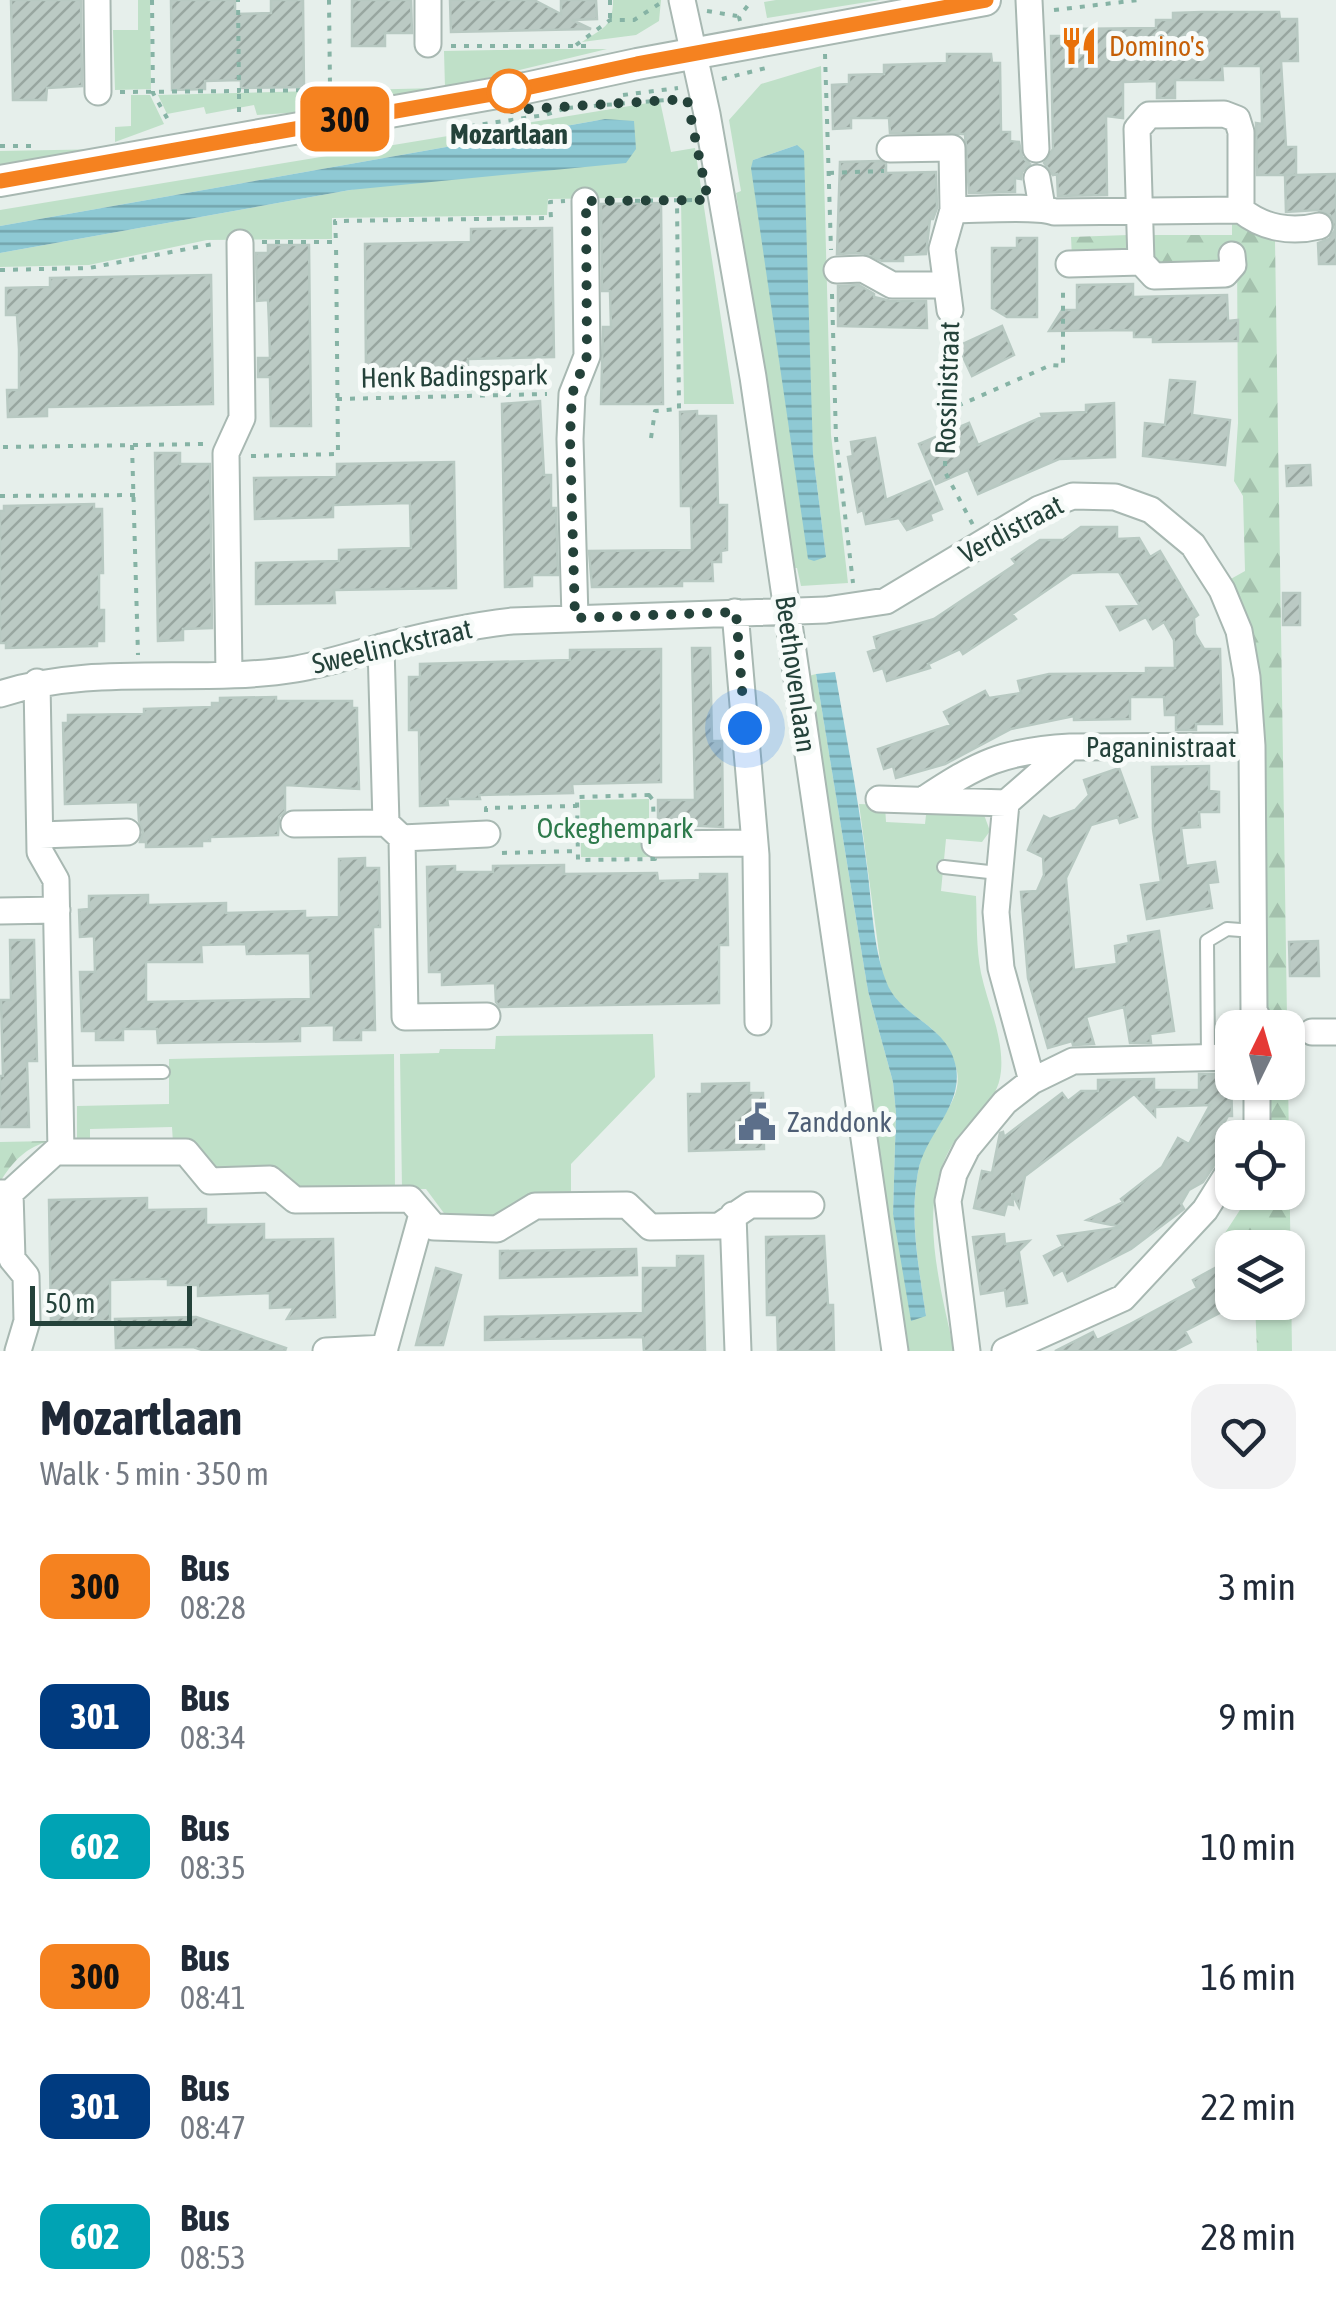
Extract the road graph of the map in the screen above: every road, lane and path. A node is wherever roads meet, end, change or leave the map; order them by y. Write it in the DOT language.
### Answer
graph roads {
  1 [pos="97,0"];
  2 [pos="152,0"];
  3 [pos="238,0"];
  4 [pos="328,0"];
  5 [pos="428,0"];
  6 [pos="610,0"];
  7 [pos="682,0"];
  8 [pos="985,0"];
  9 [pos="1029,0"];
  10 [pos="663,1"];
  11 [pos="610,20"];
  12 [pos="434,45"];
  13 [pos="591,46"];
  14 [pos="574,47"];
  15 [pos="825,50"];
  16 [pos="695,54"];
  17 [pos="648,62"];
  18 [pos="330,86"];
  19 [pos="386,86"];
  20 [pos="239,91"];
  21 [pos="98,92"];
  22 [pos="153,93"];
  23 [pos="654,98"];
  24 [pos="687,99"];
  25 [pos="549,106"];
  26 [pos="238,114"];
  27 [pos="175,124"];
  28 [pos="890,149"];
  29 [pos="1036,150"];
  30 [pos="829,173"];
  31 [pos="1037,178"];
  32 [pos="0,181"];
  33 [pos="676,200"];
  34 [pos="708,200"];
  35 [pos="586,201"];
  36 [pos="1042,207"];
  37 [pos="953,210"];
  38 [pos="1139,210"];
  39 [pos="1241,210"];
  40 [pos="1319,226"];
  41 [pos="240,242"];
  42 [pos="336,242"];
  43 [pos="1232,255"];
  44 [pos="1141,262"];
  45 [pos="1068,264"];
  46 [pos="833,268"];
  47 [pos="0,270"];
  48 [pos="947,297"];
  49 [pos="572,394"];
  50 [pos="337,399"];
  51 [pos="945,412"];
  52 [pos="651,438"];
  53 [pos="132,445"];
  54 [pos="3,447"];
  55 [pos="228,450"];
  56 [pos="135,495"];
  57 [pos="0,496"];
  58 [pos="982,542"];
  59 [pos="856,606"];
  60 [pos="787,610"];
  61 [pos="736,612"];
  62 [pos="575,618"];
  63 [pos="381,647"];
  64 [pos="229,676"];
  65 [pos="138,677"];
  66 [pos="37,682"];
  67 [pos="0,694"];
  68 [pos="1252,746"];
  69 [pos="1070,747"];
  70 [pos="879,799"];
  71 [pos="923,800"];
  72 [pos="1006,802"];
  73 [pos="577,806"];
  74 [pos="294,824"];
  75 [pos="394,831"];
  76 [pos="126,832"];
  77 [pos="40,834"];
  78 [pos="487,834"];
  79 [pos="755,843"];
  80 [pos="654,844"];
  81 [pos="578,851"];
  82 [pos="944,867"];
  83 [pos="998,873"];
  84 [pos="58,910"];
  85 [pos="0,911"];
  86 [pos="1254,931"];
  87 [pos="1254,1010"];
  88 [pos="1215,1012"];
  89 [pos="486,1016"];
  90 [pos="758,1022"];
  91 [pos="1215,1057"];
  92 [pos="163,1072"];
  93 [pos="60,1074"];
  94 [pos="1032,1081"];
  95 [pos="61,1152"];
  96 [pos="5,1193"];
  97 [pos="1215,1194"];
  98 [pos="811,1205"];
  99 [pos="422,1214"];
  100 [pos="734,1215"];
  101 [pos="384,1350"];
  102 [pos="18,1351"];
  103 [pos="326,1351"];
  104 [pos="738,1351"];
  105 [pos="895,1351"];
  106 [pos="967,1351"];
  107 [pos="1005,1351"];
  1 -- 21 [label="street"];
  2 -- 22 [label="path"];
  3 -- 20 [label="path"];
  4 -- 18 [label="path"];
  5 -- 12 [label="street"];
  6 -- 11 [label="path"];
  7 -- 16 [label="street, Beethovenlaan"];
  8 -- 16 [label="street"];
  9 -- 29 [label="street"];
  10 -- 11 [label="path"];
  11 -- 14 [label="path"];
  12 -- 14 [label="path"];
  13 -- 14 [label="path"];
  15 -- 30 [label="path"];
  16 -- 17 [label="street"];
  16 -- 60 [label="street, Beethovenlaan"];
  17 -- 23 [label="path"];
  17 -- 32 [label="street"];
  18 -- 19 [label="path"];
  18 -- 20 [label="path"];
  20 -- 22 [label="path"];
  20 -- 26 [label="path"];
  21 -- 22 [label="path"];
  22 -- 27 [label="path"];
  23 -- 24 [label="path"];
  23 -- 25 [label="path"];
  28 -- 30 [label="path"];
  28 -- 37 [label="street, Rossinistraat"];
  30 -- 46 [label="path"];
  31 -- 36 [label="street"];
  33 -- 34 [label="path"];
  33 -- 35 [label="path"];
  33 -- 52 [label="path"];
  35 -- 42 [label="path"];
  35 -- 49 [label="street"];
  36 -- 37 [label="street"];
  36 -- 38 [label="street"];
  37 -- 48 [label="street, Rossinistraat"];
  38 -- 39 [label="street"];
  38 -- 39 [label="street"];
  38 -- 44 [label="street"];
  39 -- 40 [label="street"];
  41 -- 42 [label="path"];
  41 -- 47 [label="path"];
  41 -- 55 [label="street"];
  42 -- 50 [label="path, Henk Badingspark"];
  43 -- 44 [label="street"];
  44 -- 45 [label="street"];
  45 -- 51 [label="path"];
  46 -- 48 [label="street, Rossinistraat"];
  46 -- 59 [label="path"];
  48 -- 51 [label="path, Rossinistraat"];
  49 -- 50 [label="path, Henk Badingspark"];
  49 -- 62 [label="street"];
  50 -- 55 [label="path, Henk Badingspark"];
  51 -- 58 [label="path, Rossinistraat"];
  53 -- 54 [label="path"];
  53 -- 55 [label="path"];
  53 -- 56 [label="path"];
  55 -- 64 [label="street"];
  56 -- 57 [label="path"];
  56 -- 65 [label="path"];
  58 -- 59 [label="street, Verdistraat"];
  58 -- 68 [label="street, Verdistraat"];
  59 -- 60 [label="street, Verdistraat"];
  60 -- 61 [label="street, Sweelinckstraat"];
  60 -- 105 [label="street, Beethovenlaan"];
  61 -- 62 [label="street, Sweelinckstraat"];
  61 -- 79 [label="street"];
  62 -- 63 [label="street, Sweelinckstraat"];
  63 -- 64 [label="street, Sweelinckstraat"];
  63 -- 75 [label="street"];
  64 -- 65 [label="street, Sweelinckstraat"];
  65 -- 66 [label="street, Sweelinckstraat"];
  66 -- 67 [label="street, Sweelinckstraat"];
  66 -- 77 [label="street"];
  68 -- 69 [label="street, Paganinistraat"];
  68 -- 86 [label="street, Verdistraat"];
  69 -- 71 [label="street, Paganinistraat"];
  69 -- 72 [label="street, Paganinistraat"];
  70 -- 71 [label="street"];
  71 -- 72 [label="street"];
  72 -- 83 [label="street"];
  73 -- 78 [label="path"];
  73 -- 80 [label="path"];
  73 -- 81 [label="path"];
  74 -- 75 [label="street"];
  75 -- 78 [label="street"];
  75 -- 89 [label="street"];
  76 -- 77 [label="street"];
  77 -- 84 [label="street"];
  78 -- 81 [label="path"];
  79 -- 80 [label="street"];
  79 -- 90 [label="street"];
  80 -- 81 [label="path"];
  82 -- 83 [label="lane"];
  83 -- 94 [label="street"];
  84 -- 85 [label="street"];
  84 -- 93 [label="street"];
  86 -- 87 [label="street, Verdistraat"];
  86 -- 88 [label="lane"];
  91 -- 94 [label="street"];
  92 -- 93 [label="lane"];
  93 -- 95 [label="street"];
  94 -- 106 [label="street"];
  95 -- 96 [label="street"];
  95 -- 99 [label="street"];
  96 -- 102 [label="street"];
  97 -- 107 [label="street"];
  98 -- 100 [label="street"];
  99 -- 100 [label="street"];
  99 -- 101 [label="street"];
  100 -- 104 [label="street"];
  101 -- 103 [label="street"];
}
